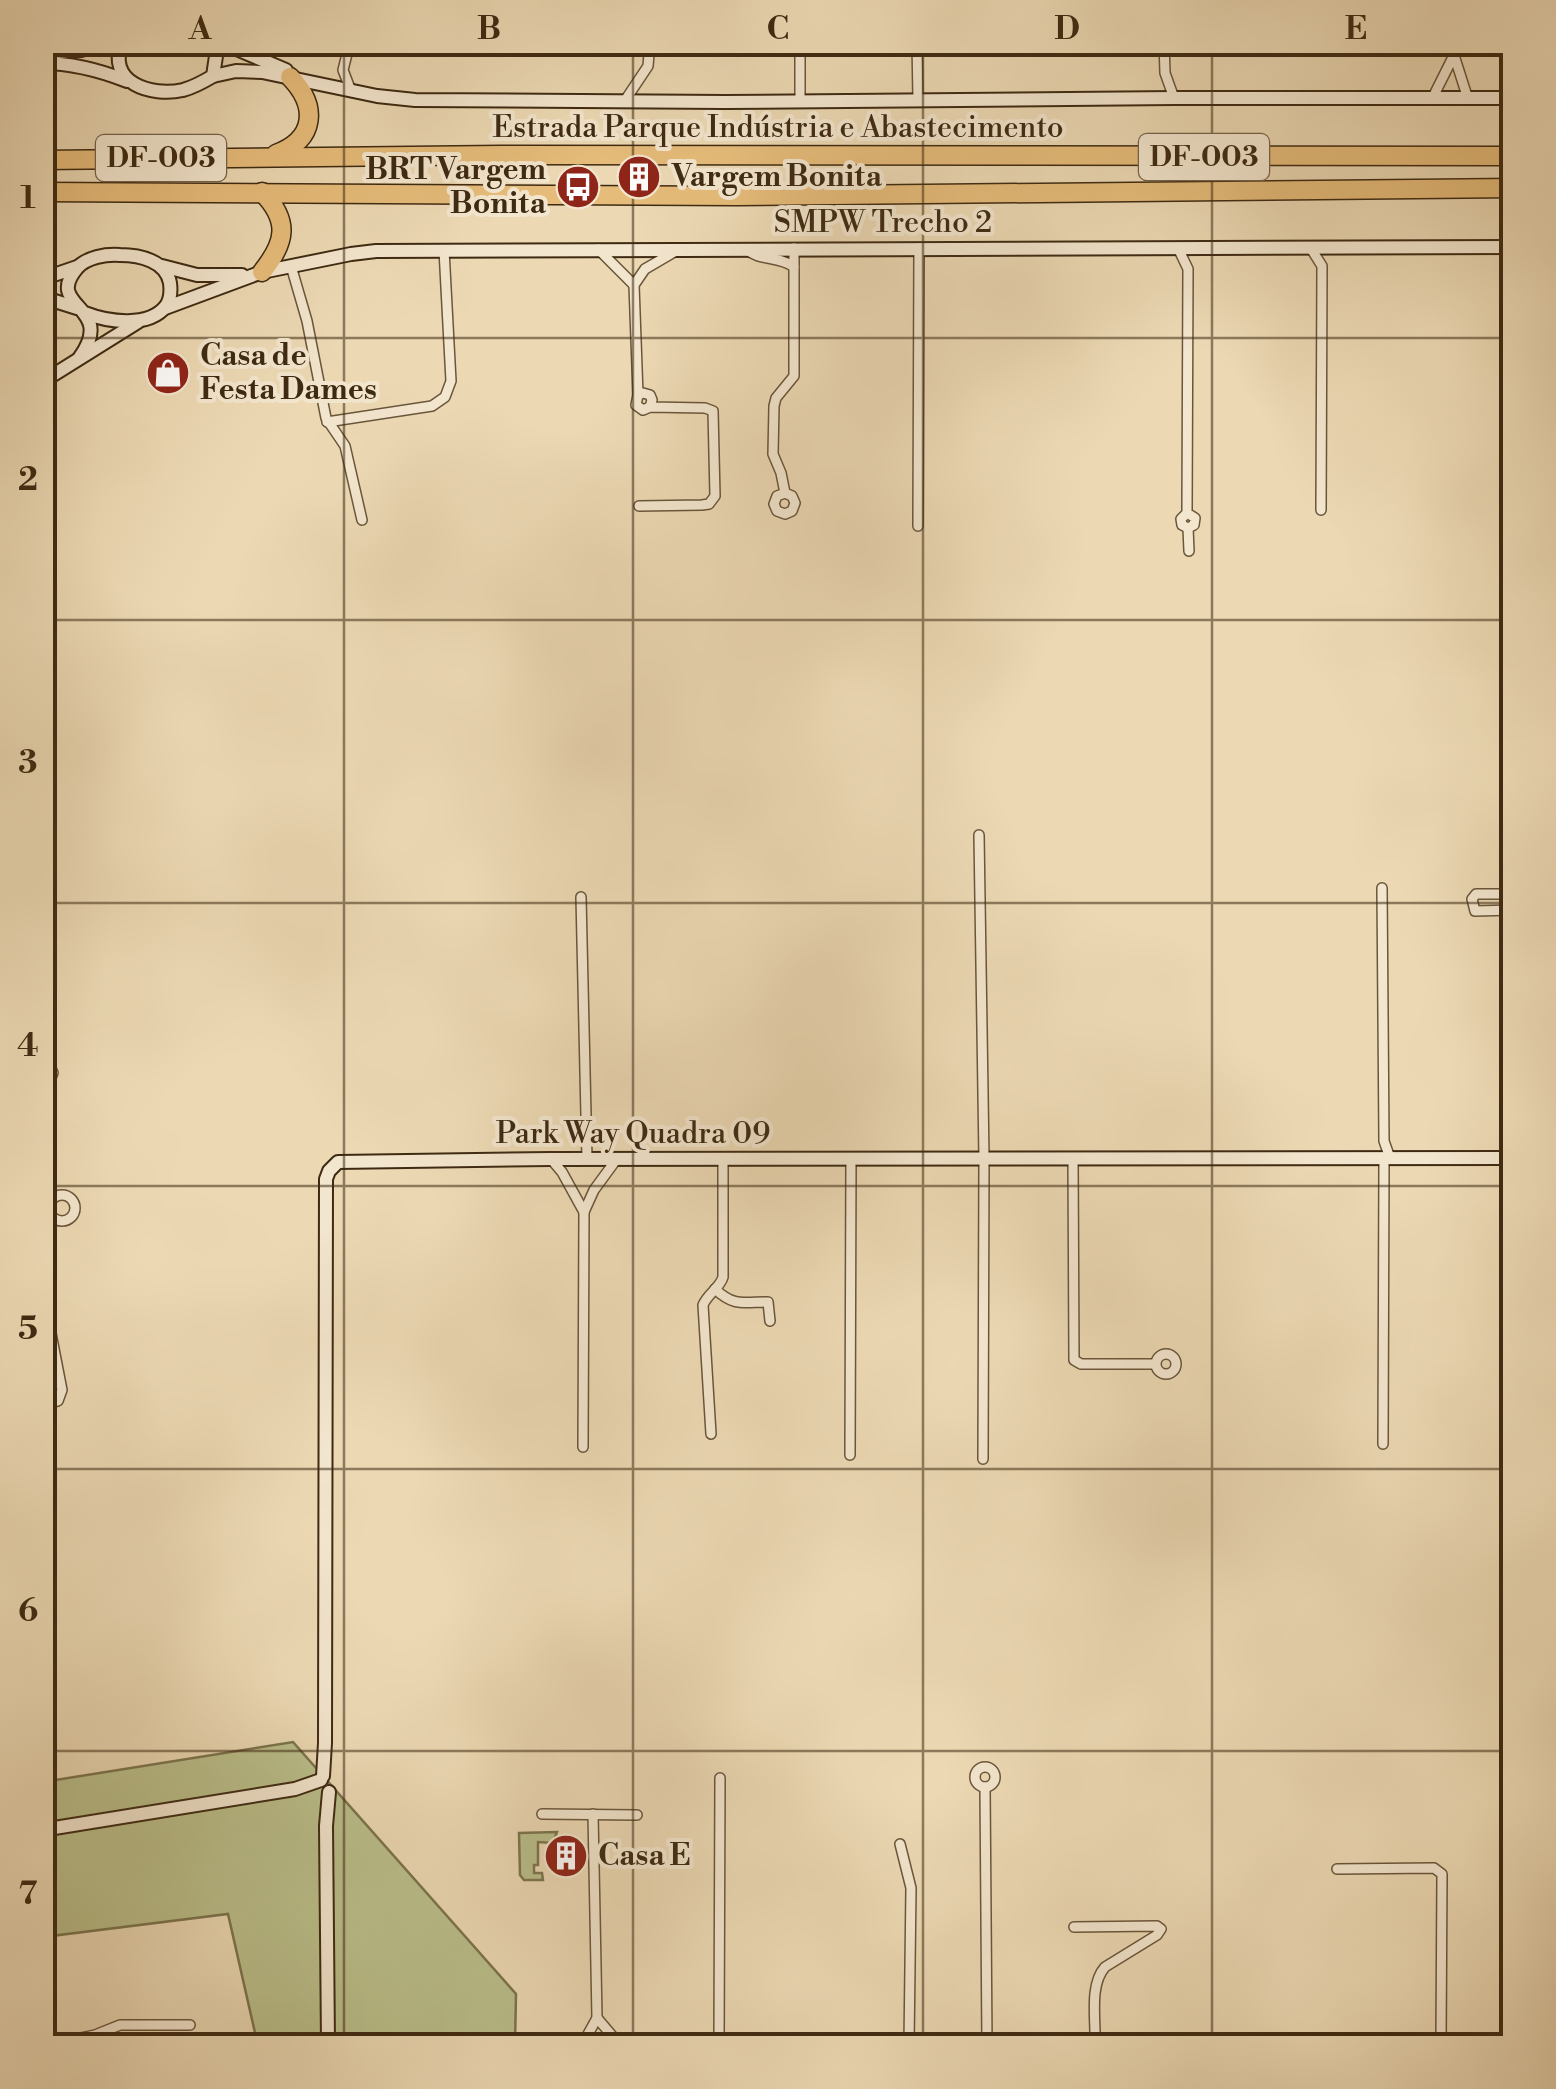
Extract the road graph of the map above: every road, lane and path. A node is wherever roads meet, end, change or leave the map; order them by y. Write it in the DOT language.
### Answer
graph roads {
  1 [pos="111,42"];
  2 [pos="122,42"];
  3 [pos="212,42"];
  4 [pos="220,42"];
  5 [pos="350,42"];
  6 [pos="650,42"];
  7 [pos="800,42"];
  8 [pos="917,42"];
  9 [pos="1164,42"];
  10 [pos="1454,42"];
  11 [pos="42,53"];
  12 [pos="1454,56"];
  13 [pos="43,63"];
  14 [pos="343,70"];
  15 [pos="1165,73"];
  16 [pos="213,76"];
  17 [pos="298,78"];
  18 [pos="132,83"];
  19 [pos="321,84"];
  20 [pos="350,90"];
  21 [pos="1156,98"];
  22 [pos="1174,98"];
  23 [pos="1514,98"];
  24 [pos="1432,99"];
  25 [pos="1468,99"];
  26 [pos="918,100"];
  27 [pos="624,102"];
  28 [pos="800,102"];
  29 [pos="1514,156"];
  30 [pos="48,157"];
  31 [pos="264,158"];
  32 [pos="1514,188"];
  33 [pos="42,192"];
  34 [pos="262,192"];
  35 [pos="1514,246"];
  36 [pos="746,248"];
  37 [pos="794,248"];
  38 [pos="919,248"];
  39 [pos="1178,248"];
  40 [pos="1196,248"];
  41 [pos="1310,248"];
  42 [pos="1332,248"];
  43 [pos="598,249"];
  44 [pos="681,249"];
  45 [pos="444,250"];
  46 [pos="162,266"];
  47 [pos="292,266"];
  48 [pos="794,266"];
  49 [pos="1188,266"];
  50 [pos="1322,266"];
  51 [pos="77,267"];
  52 [pos="259,274"];
  53 [pos="42,278"];
  54 [pos="634,286"];
  55 [pos="42,297"];
  56 [pos="165,308"];
  57 [pos="81,310"];
  58 [pos="142,319"];
  59 [pos="80,357"];
  60 [pos="42,382"];
  61 [pos="328,422"];
  62 [pos="784,493"];
  63 [pos="639,506"];
  64 [pos="1321,510"];
  65 [pos="362,520"];
  66 [pos="918,526"];
  67 [pos="1189,552"];
  68 [pos="979,835"];
  69 [pos="1382,888"];
  70 [pos="1514,894"];
  71 [pos="581,898"];
  72 [pos="1514,910"];
  73 [pos="42,1062"];
  74 [pos="42,1084"];
  75 [pos="723,1158"];
  76 [pos="851,1158"];
  77 [pos="984,1158"];
  78 [pos="1073,1158"];
  79 [pos="1384,1158"];
  80 [pos="1514,1158"];
  81 [pos="550,1159"];
  82 [pos="587,1159"];
  83 [pos="618,1159"];
  84 [pos="572,1190"];
  85 [pos="594,1190"];
  86 [pos="584,1212"];
  87 [pos="42,1286"];
  88 [pos="714,1289"];
  89 [pos="770,1321"];
  90 [pos="1155,1364"];
  91 [pos="42,1405"];
  92 [pos="712,1434"];
  93 [pos="1383,1444"];
  94 [pos="583,1447"];
  95 [pos="850,1455"];
  96 [pos="983,1459"];
  97 [pos="720,1778"];
  98 [pos="324,1785"];
  99 [pos="985,1787"];
  100 [pos="542,1814"];
  101 [pos="594,1814"];
  102 [pos="637,1814"];
  103 [pos="42,1830"];
  104 [pos="900,1844"];
  105 [pos="1337,1868"];
  106 [pos="1074,1927"];
  107 [pos="597,2018"];
  108 [pos="190,2025"];
  109 [pos="1095,2042"];
  110 [pos="1441,2042"];
  111 [pos="987,2043"];
  112 [pos="1513,2043"];
  113 [pos="719,2044"];
  114 [pos="909,2044"];
  115 [pos="1114,2044"];
  116 [pos="1377,2044"];
  117 [pos="1394,2044"];
  118 [pos="582,2045"];
  119 [pos="620,2045"];
  120 [pos="42,2046"];
  1 -- 11 [label="street"];
  2 -- 18 [label="street"];
  3 -- 16 [label="street"];
  4 -- 17 [label="street"];
  5 -- 14 [label="street"];
  6 -- 27 [label="street"];
  7 -- 28 [label="street"];
  8 -- 26 [label="street"];
  9 -- 15 [label="street"];
  10 -- 12 [label="street"];
  12 -- 24 [label="street"];
  12 -- 25 [label="street"];
  13 -- 18 [label="street"];
  14 -- 19 [label="street"];
  14 -- 20 [label="street"];
  15 -- 21 [label="street"];
  15 -- 22 [label="street"];
  16 -- 17 [label="street"];
  16 -- 18 [label="street"];
  17 -- 19 [label="street"];
  17 -- 31 [label="highway"];
  19 -- 20 [label="street"];
  20 -- 27 [label="street"];
  21 -- 22 [label="street"];
  21 -- 26 [label="street"];
  22 -- 24 [label="street"];
  23 -- 25 [label="street"];
  24 -- 25 [label="street"];
  26 -- 28 [label="street"];
  27 -- 28 [label="street"];
  29 -- 31 [label="highway, Estrada Parque Indústria e Abastecimento / DF-003"];
  30 -- 31 [label="highway, Estrada Parque Indústria e Abastecimento / DF-003"];
  32 -- 34 [label="highway, DF-003"];
  33 -- 34 [label="highway, DF-003"];
  34 -- 52 [label="highway"];
  35 -- 42 [label="street, SMPW Trecho 2"];
  36 -- 37 [label="street, SMPW Trecho 2"];
  36 -- 44 [label="street, SMPW Trecho 2"];
  36 -- 48 [label="street"];
  37 -- 38 [label="street, SMPW Trecho 2"];
  37 -- 48 [label="street"];
  38 -- 39 [label="street, SMPW Trecho 2"];
  38 -- 66 [label="street"];
  39 -- 40 [label="street, SMPW Trecho 2"];
  39 -- 49 [label="street"];
  40 -- 41 [label="street, SMPW Trecho 2"];
  40 -- 49 [label="street"];
  41 -- 42 [label="street, SMPW Trecho 2"];
  41 -- 50 [label="street"];
  42 -- 50 [label="street"];
  43 -- 44 [label="street, SMPW Trecho 2"];
  43 -- 45 [label="street, SMPW Trecho 2"];
  43 -- 54 [label="street"];
  44 -- 54 [label="street"];
  45 -- 47 [label="street, SMPW Trecho 2"];
  45 -- 61 [label="street"];
  46 -- 51 [label="street"];
  46 -- 52 [label="street"];
  46 -- 56 [label="street"];
  47 -- 52 [label="street, SMPW Trecho 2"];
  47 -- 61 [label="street"];
  48 -- 62 [label="street"];
  49 -- 67 [label="street"];
  50 -- 64 [label="street"];
  51 -- 53 [label="street"];
  51 -- 57 [label="street"];
  52 -- 56 [label="street"];
  54 -- 63 [label="street"];
  55 -- 57 [label="street"];
  56 -- 58 [label="street"];
  57 -- 58 [label="street"];
  57 -- 59 [label="street"];
  58 -- 59 [label="street"];
  59 -- 60 [label="street"];
  61 -- 65 [label="street"];
  68 -- 77 [label="street"];
  69 -- 79 [label="street"];
  70 -- 72 [label="street"];
  71 -- 82 [label="street"];
  73 -- 74 [label="street"];
  75 -- 76 [label="street, Park Way Quadra 09"];
  75 -- 83 [label="street, Park Way Quadra 09"];
  75 -- 88 [label="street"];
  76 -- 77 [label="street, Park Way Quadra 09"];
  76 -- 95 [label="street"];
  77 -- 78 [label="street, Park Way Quadra 09"];
  77 -- 96 [label="street"];
  78 -- 79 [label="street, Park Way Quadra 09"];
  78 -- 90 [label="street"];
  79 -- 80 [label="street, Park Way Quadra 09"];
  79 -- 93 [label="street"];
  81 -- 82 [label="street, Park Way Quadra 09"];
  81 -- 84 [label="street"];
  81 -- 98 [label="street, Park Way Quadra 09"];
  82 -- 83 [label="street, Park Way Quadra 09"];
  83 -- 85 [label="street"];
  84 -- 85 [label="street"];
  84 -- 86 [label="street"];
  85 -- 86 [label="street"];
  86 -- 94 [label="street"];
  87 -- 91 [label="street"];
  88 -- 89 [label="street"];
  88 -- 92 [label="street"];
  97 -- 113 [label="street"];
  98 -- 103 [label="street"];
  98 -- 118 [label="street, Park Way Quadra 09"];
  99 -- 111 [label="street"];
  100 -- 101 [label="street"];
  101 -- 102 [label="street"];
  101 -- 107 [label="street"];
  104 -- 114 [label="street"];
  105 -- 110 [label="street"];
  106 -- 109 [label="street"];
  107 -- 118 [label="street"];
  107 -- 119 [label="street"];
  108 -- 120 [label="street"];
  109 -- 111 [label="street"];
  109 -- 115 [label="street"];
  110 -- 112 [label="street"];
  110 -- 117 [label="street"];
  111 -- 114 [label="street"];
  113 -- 114 [label="street"];
  113 -- 119 [label="street"];
  115 -- 116 [label="street"];
  116 -- 117 [label="street"];
  118 -- 119 [label="street"];
}
